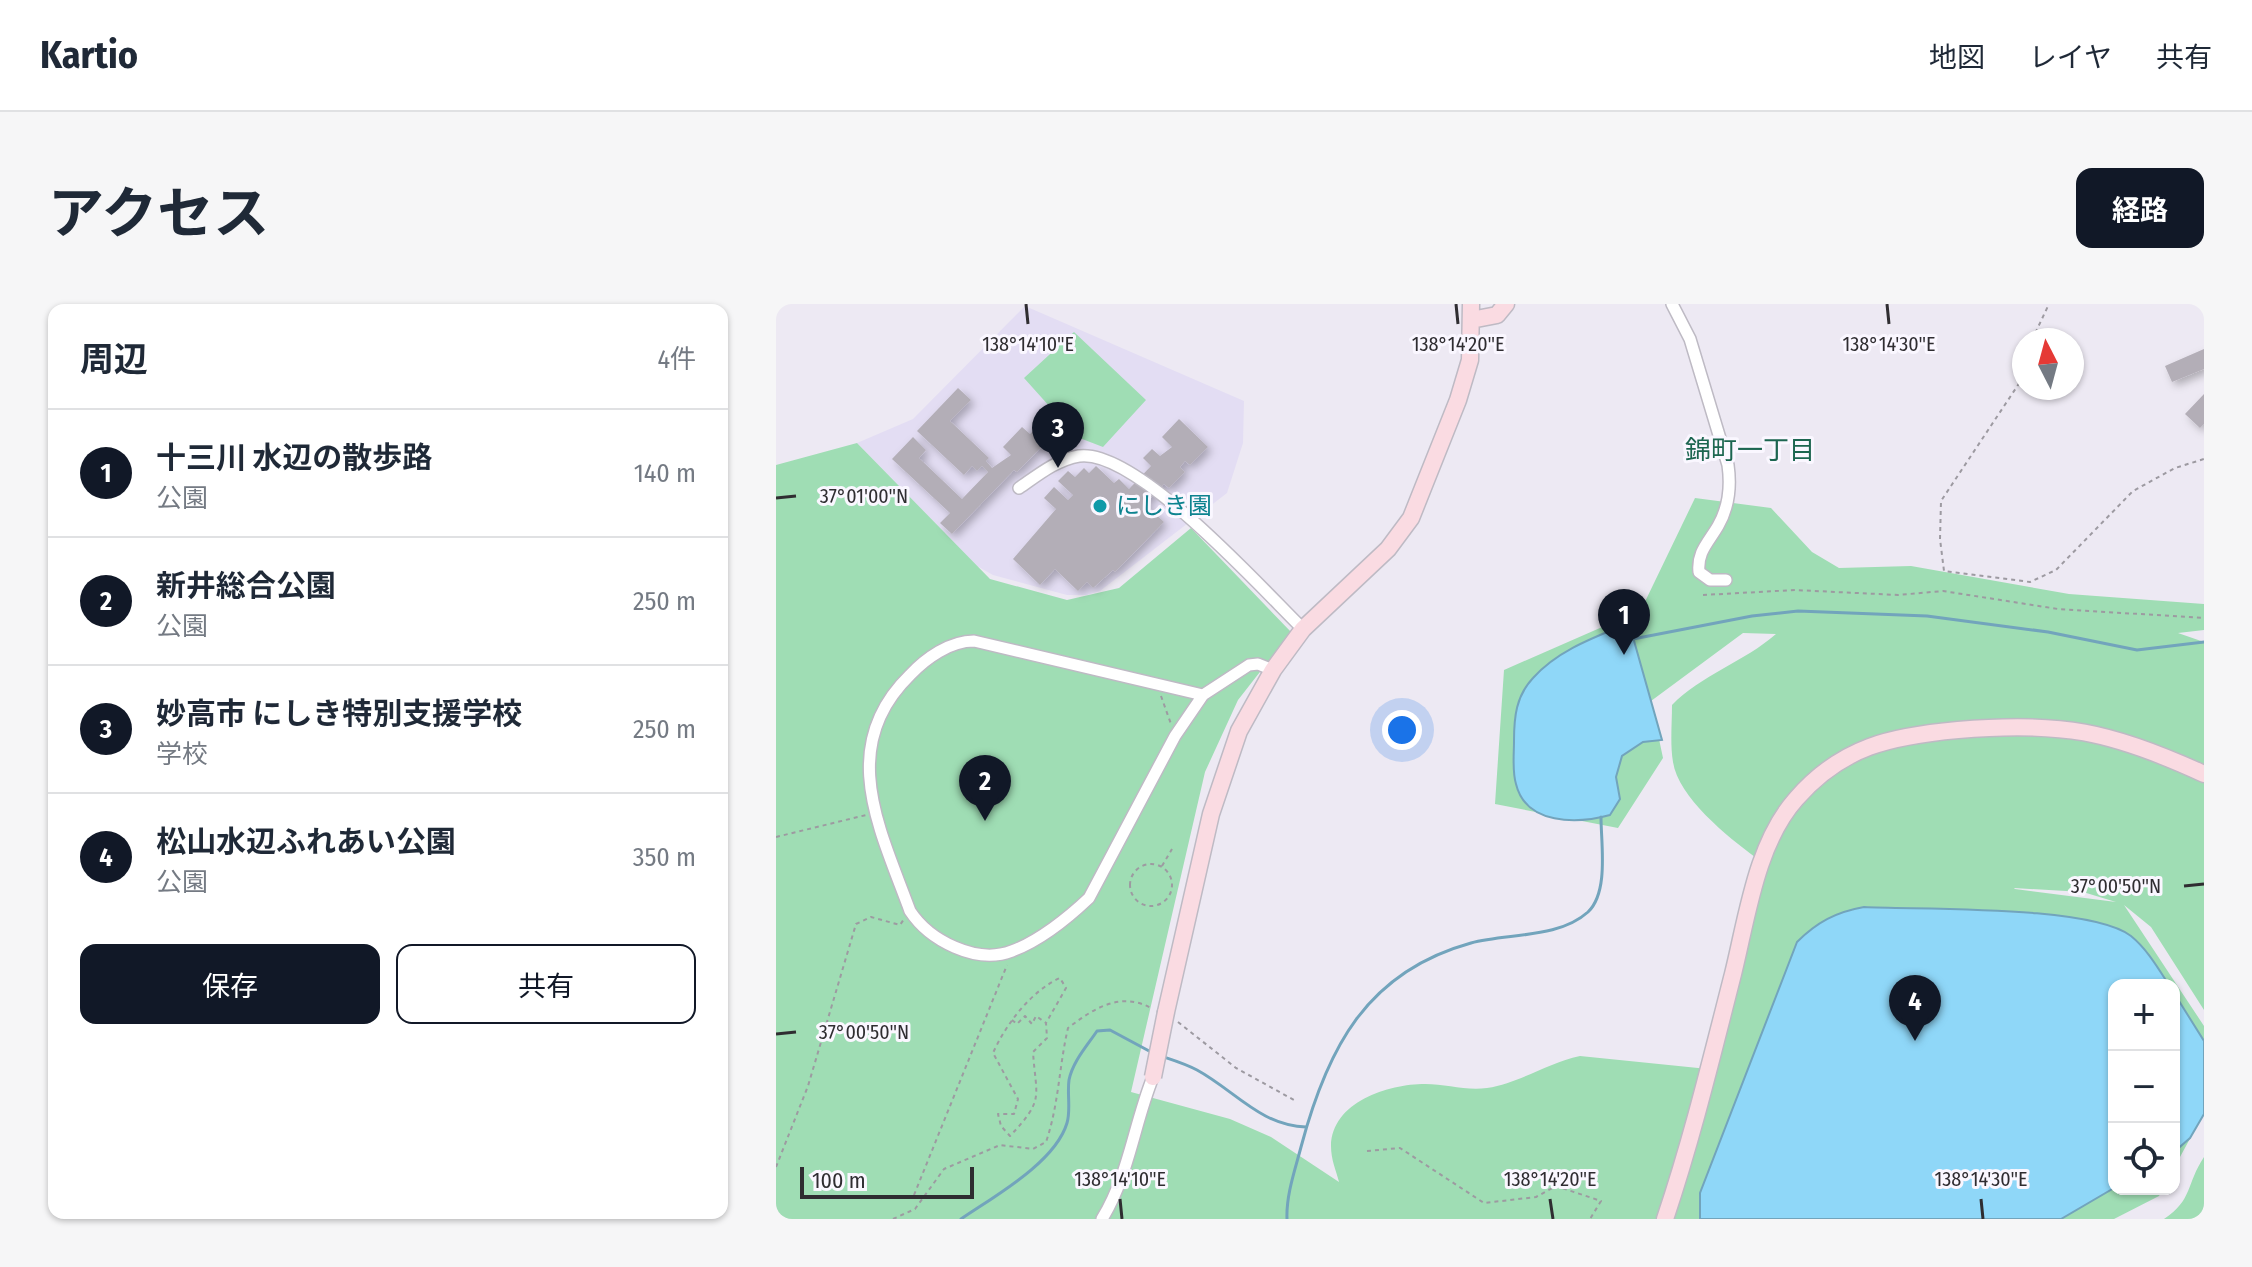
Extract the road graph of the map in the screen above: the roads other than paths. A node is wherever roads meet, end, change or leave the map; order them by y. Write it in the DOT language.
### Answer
graph roads {
  1 [pos="1506,304"];
  2 [pos="1672,304"];
  3 [pos="1471,312"];
  4 [pos="1019,488"];
  5 [pos="1726,580"];
  6 [pos="1303,629"];
  7 [pos="1273,670"];
  8 [pos="1203,695"];
  9 [pos="2204,774"];
  10 [pos="1153,1077"];
  11 [pos="1102,1219"];
  12 [pos="1665,1219"];
  1 -- 3 [label="street"];
  2 -- 5 [label="street"];
  3 -- 6 [label="street"];
  4 -- 6 [label="street"];
  6 -- 7 [label="street"];
  7 -- 8 [label="street"];
  7 -- 10 [label="street, bridge"];
  8 -- 8 [label="street"];
  9 -- 12 [label="street"];
  10 -- 11 [label="street"];
}
